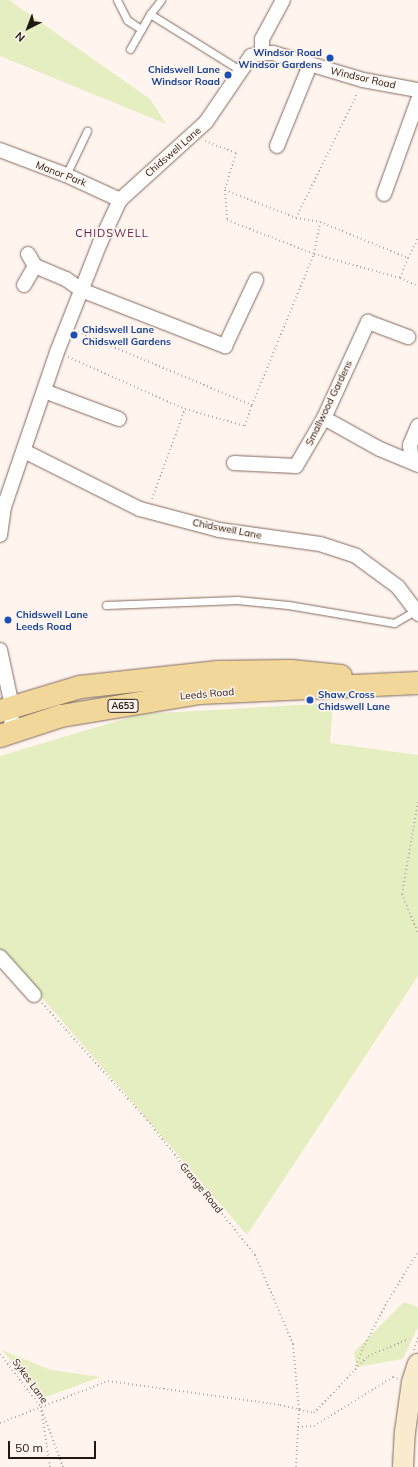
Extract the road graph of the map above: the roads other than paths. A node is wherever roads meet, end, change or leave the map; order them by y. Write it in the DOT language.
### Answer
graph roads {
  1 [pos="117,0"];
  2 [pos="161,0"];
  3 [pos="283,0"];
  4 [pos="150,14"];
  5 [pos="142,29"];
  6 [pos="130,49"];
  7 [pos="262,52"];
  8 [pos="310,64"];
  9 [pos="240,70"];
  10 [pos="418,90"];
  11 [pos="418,100"];
  12 [pos="87,131"];
  13 [pos="278,146"];
  14 [pos="0,150"];
  15 [pos="66,175"];
  16 [pos="384,194"];
  17 [pos="120,200"];
  18 [pos="28,254"];
  19 [pos="35,266"];
  20 [pos="256,280"];
  21 [pos="24,285"];
  22 [pos="81,290"];
  23 [pos="408,337"];
  24 [pos="44,391"];
  25 [pos="324,418"];
  26 [pos="119,419"];
  27 [pos="418,426"];
  28 [pos="24,451"];
  29 [pos="234,463"];
  30 [pos="415,464"];
  31 [pos="0,535"];
  32 [pos="106,605"];
  33 [pos="417,612"];
  34 [pos="0,650"];
  35 [pos="418,683"];
  36 [pos="6,709"];
  37 [pos="6,733"];
  38 [pos="0,957"];
  39 [pos="34,995"];
  40 [pos="418,1364"];
  41 [pos="403,1467"];
  1 -- 5 [label="lane"];
  2 -- 4 [label="lane"];
  3 -- 7 [label="street"];
  4 -- 5 [label="lane"];
  4 -- 9 [label="lane"];
  5 -- 6 [label="lane"];
  7 -- 8 [label="street, Windsor Road"];
  7 -- 9 [label="street, Chidswell Lane"];
  8 -- 10 [label="street, Windsor Road"];
  8 -- 13 [label="street"];
  9 -- 17 [label="street, Chidswell Lane"];
  11 -- 16 [label="street"];
  12 -- 15 [label="lane"];
  14 -- 15 [label="street, Manor Park"];
  15 -- 17 [label="street, Manor Park"];
  17 -- 22 [label="street, Chidswell Lane"];
  18 -- 19 [label="street"];
  19 -- 21 [label="street"];
  19 -- 22 [label="street"];
  20 -- 22 [label="street"];
  22 -- 24 [label="street, Chidswell Lane"];
  23 -- 25 [label="street, Smallwood Gardens"];
  24 -- 26 [label="street"];
  24 -- 28 [label="street, Chidswell Lane"];
  25 -- 29 [label="street, Smallwood Gardens"];
  25 -- 30 [label="street"];
  27 -- 30 [label="street"];
  28 -- 31 [label="street, Chidswell Lane"];
  28 -- 33 [label="street, Chidswell Lane"];
  32 -- 33 [label="lane"];
  34 -- 36 [label="street"];
  35 -- 36 [label="main road, Leeds Road / A653"];
  35 -- 37 [label="main road, Leeds Road / A653"];
  36 -- 37 [label="street"];
  38 -- 39 [label="street"];
  40 -- 41 [label="main road"];
}
